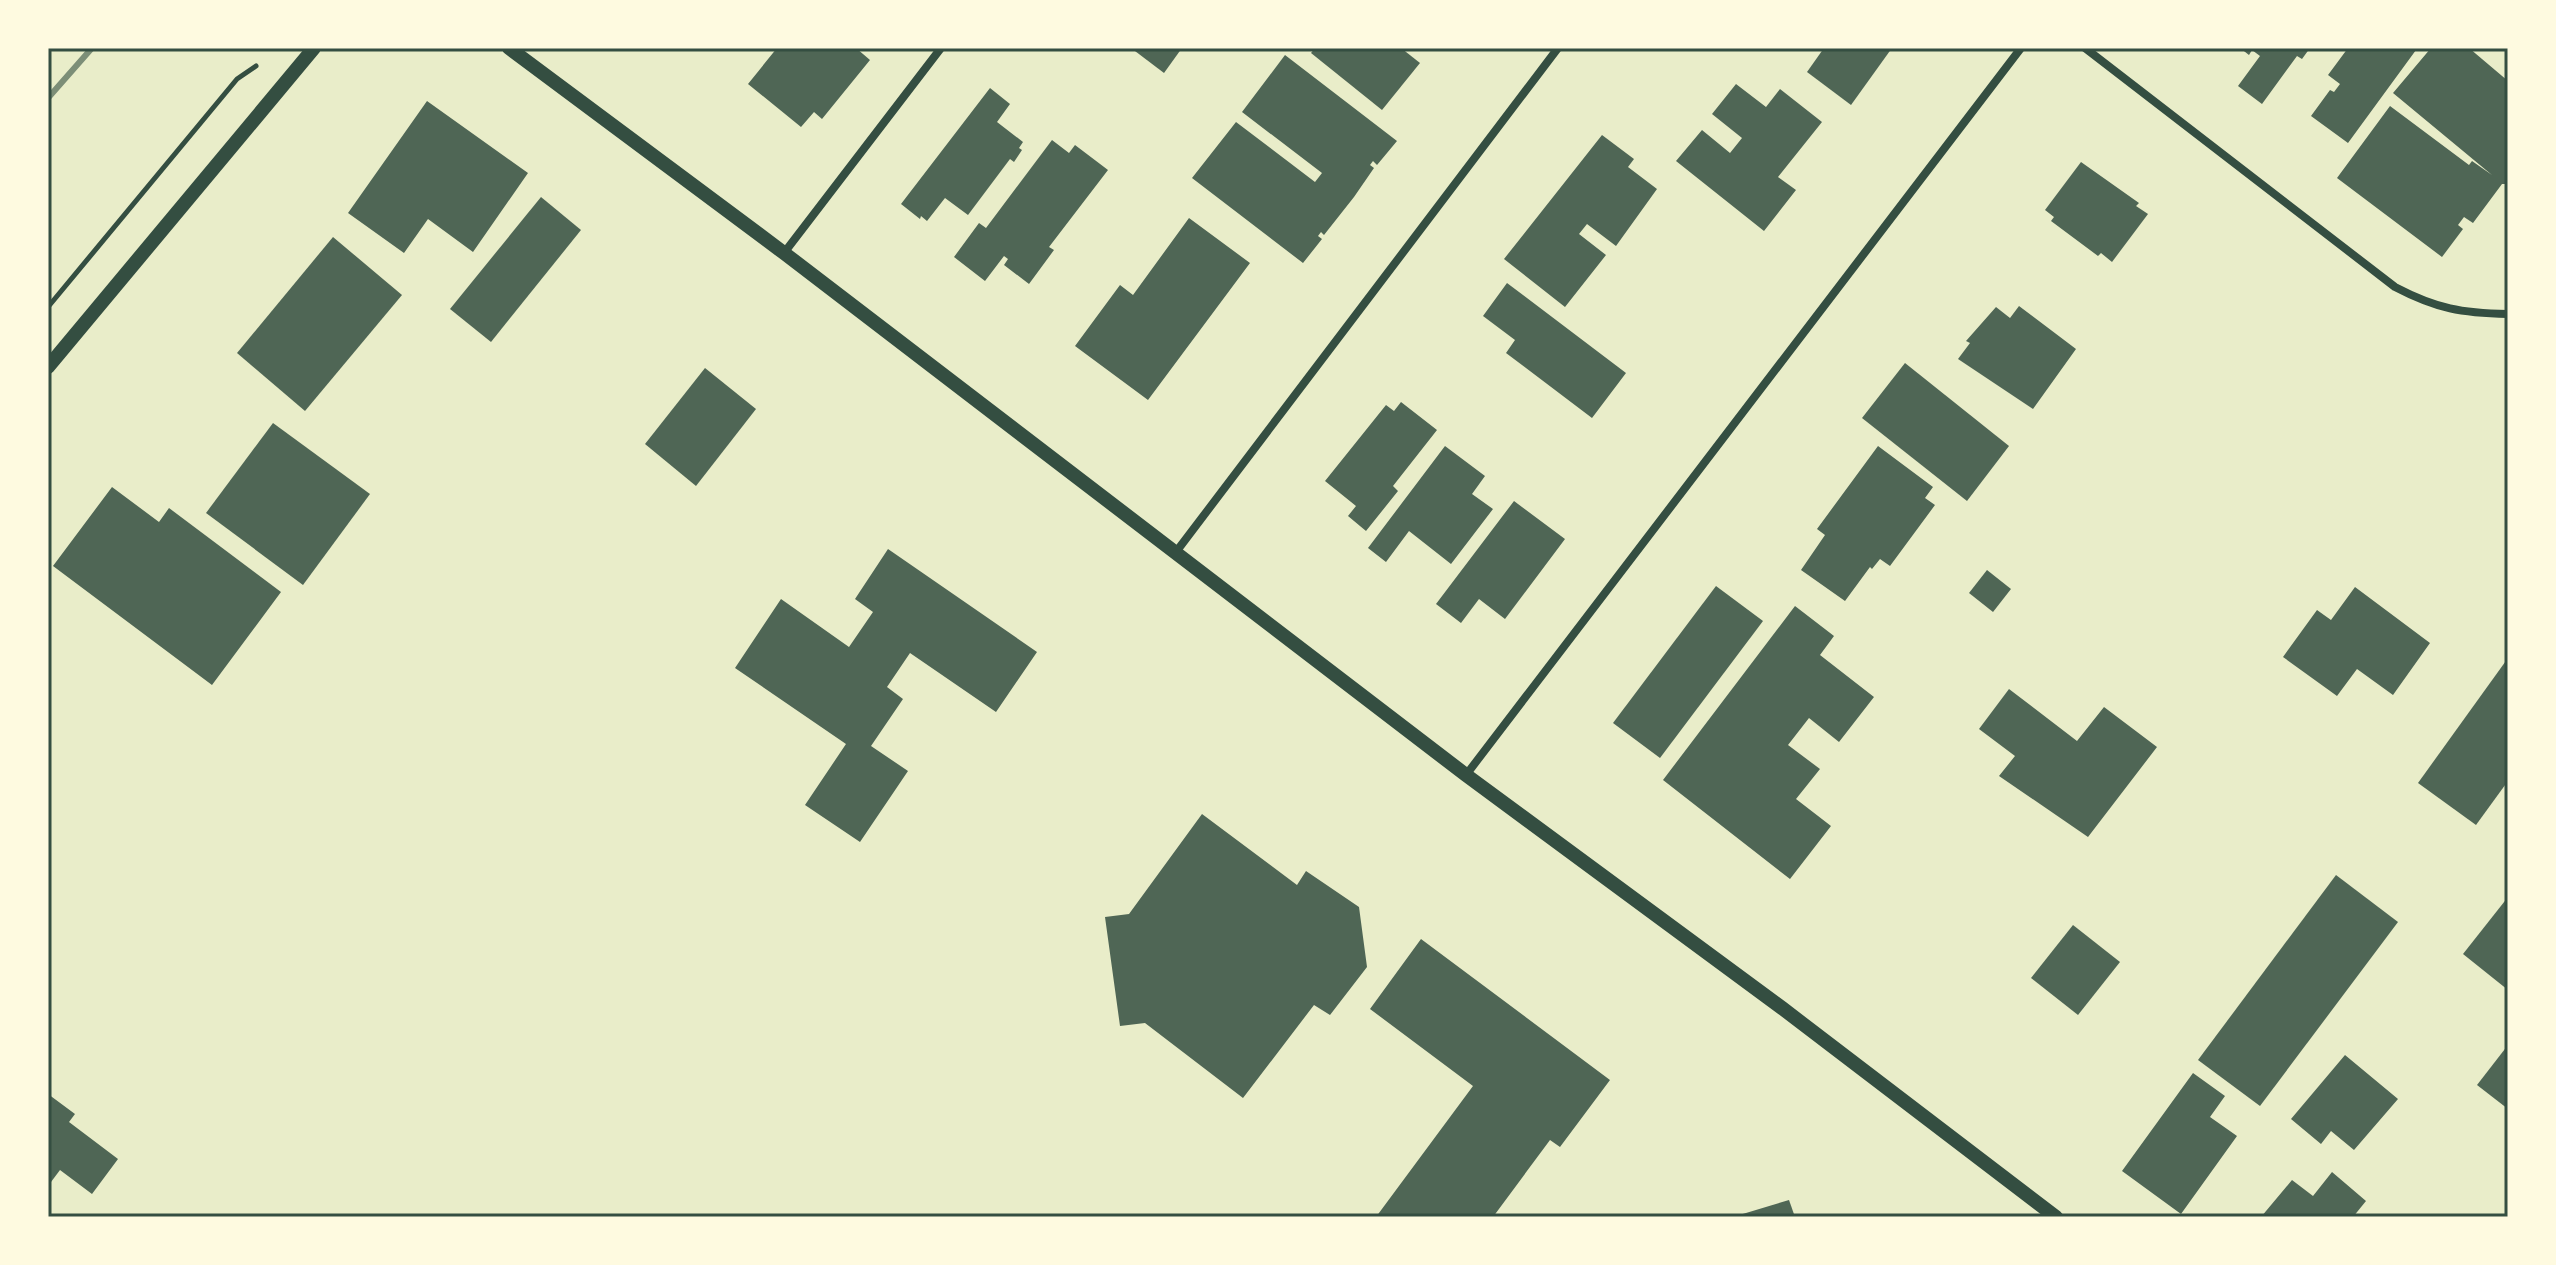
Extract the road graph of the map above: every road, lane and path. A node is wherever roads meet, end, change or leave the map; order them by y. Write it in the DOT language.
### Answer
graph roads {
  1 [pos="314,48"];
  2 [pos="509,48"];
  3 [pos="941,48"];
  4 [pos="1558,48"];
  5 [pos="2021,48"];
  6 [pos="2085,48"];
  7 [pos="260,63"];
  8 [pos="784,253"];
  9 [pos="48,307"];
  10 [pos="2508,314"];
  11 [pos="48,367"];
  12 [pos="1176,552"];
  13 [pos="1466,775"];
  14 [pos="2056,1217"];
  1 -- 11 [label="street"];
  2 -- 8 [label="street"];
  3 -- 8 [label="street"];
  4 -- 12 [label="street"];
  5 -- 13 [label="street"];
  6 -- 10 [label="street"];
  7 -- 9 [label="path"];
  8 -- 12 [label="street"];
  12 -- 13 [label="street"];
  13 -- 14 [label="street"];
}
